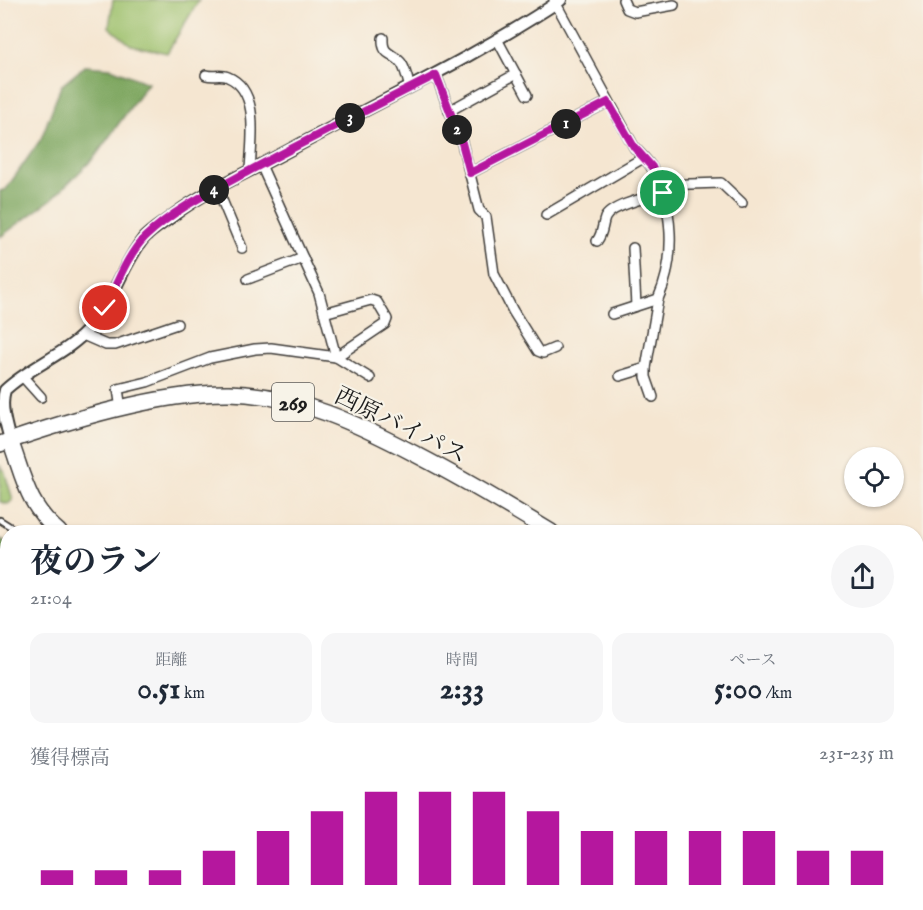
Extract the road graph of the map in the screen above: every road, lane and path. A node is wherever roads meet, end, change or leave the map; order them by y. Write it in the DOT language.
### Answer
graph roads {
  1 [pos="623,0"];
  2 [pos="557,1"];
  3 [pos="674,5"];
  4 [pos="383,38"];
  5 [pos="497,39"];
  6 [pos="516,74"];
  7 [pos="206,75"];
  8 [pos="436,75"];
  9 [pos="410,88"];
  10 [pos="527,94"];
  11 [pos="608,102"];
  12 [pos="450,111"];
  13 [pos="643,158"];
  14 [pos="261,165"];
  15 [pos="250,171"];
  16 [pos="470,173"];
  17 [pos="218,188"];
  18 [pos="661,189"];
  19 [pos="742,203"];
  20 [pos="546,215"];
  21 [pos="597,241"];
  22 [pos="242,248"];
  23 [pos="633,248"];
  24 [pos="303,258"];
  25 [pos="248,279"];
  26 [pos="658,299"];
  27 [pos="636,306"];
  28 [pos="324,313"];
  29 [pos="612,314"];
  30 [pos="177,324"];
  31 [pos="83,335"];
  32 [pos="555,348"];
  33 [pos="336,357"];
  34 [pos="646,368"];
  35 [pos="620,376"];
  36 [pos="23,377"];
  37 [pos="370,378"];
  38 [pos="1,396"];
  39 [pos="41,397"];
  40 [pos="653,397"];
  41 [pos="121,409"];
  42 [pos="5,442"];
  43 [pos="51,525"];
  44 [pos="538,525"];
  1 -- 3 [label="street"];
  2 -- 5 [label="street"];
  2 -- 11 [label="street"];
  4 -- 9 [label="street"];
  5 -- 6 [label="street"];
  5 -- 8 [label="street"];
  6 -- 10 [label="street"];
  6 -- 12 [label="street"];
  7 -- 15 [label="street"];
  8 -- 9 [label="street"];
  8 -- 12 [label="street"];
  9 -- 14 [label="street"];
  11 -- 13 [label="street"];
  11 -- 16 [label="street"];
  12 -- 16 [label="street"];
  13 -- 18 [label="street"];
  13 -- 20 [label="street"];
  14 -- 15 [label="street"];
  14 -- 24 [label="street"];
  15 -- 17 [label="street"];
  16 -- 32 [label="street"];
  17 -- 22 [label="street"];
  17 -- 31 [label="street"];
  18 -- 19 [label="street"];
  18 -- 21 [label="street"];
  18 -- 26 [label="street"];
  23 -- 27 [label="street"];
  24 -- 25 [label="street"];
  24 -- 28 [label="street"];
  26 -- 27 [label="street"];
  26 -- 34 [label="street"];
  27 -- 29 [label="street"];
  28 -- 33 [label="street"];
  28 -- 33 [label="street"];
  30 -- 31 [label="street"];
  31 -- 36 [label="street"];
  33 -- 37 [label="street"];
  33 -- 41 [label="street"];
  34 -- 35 [label="street"];
  34 -- 40 [label="street"];
  36 -- 38 [label="street"];
  36 -- 39 [label="street"];
  38 -- 42 [label="street"];
  41 -- 42 [label="highway, 西原バイパス / 269"];
  41 -- 44 [label="highway, 西原バイパス / 269"];
  42 -- 43 [label="highway"];
}
